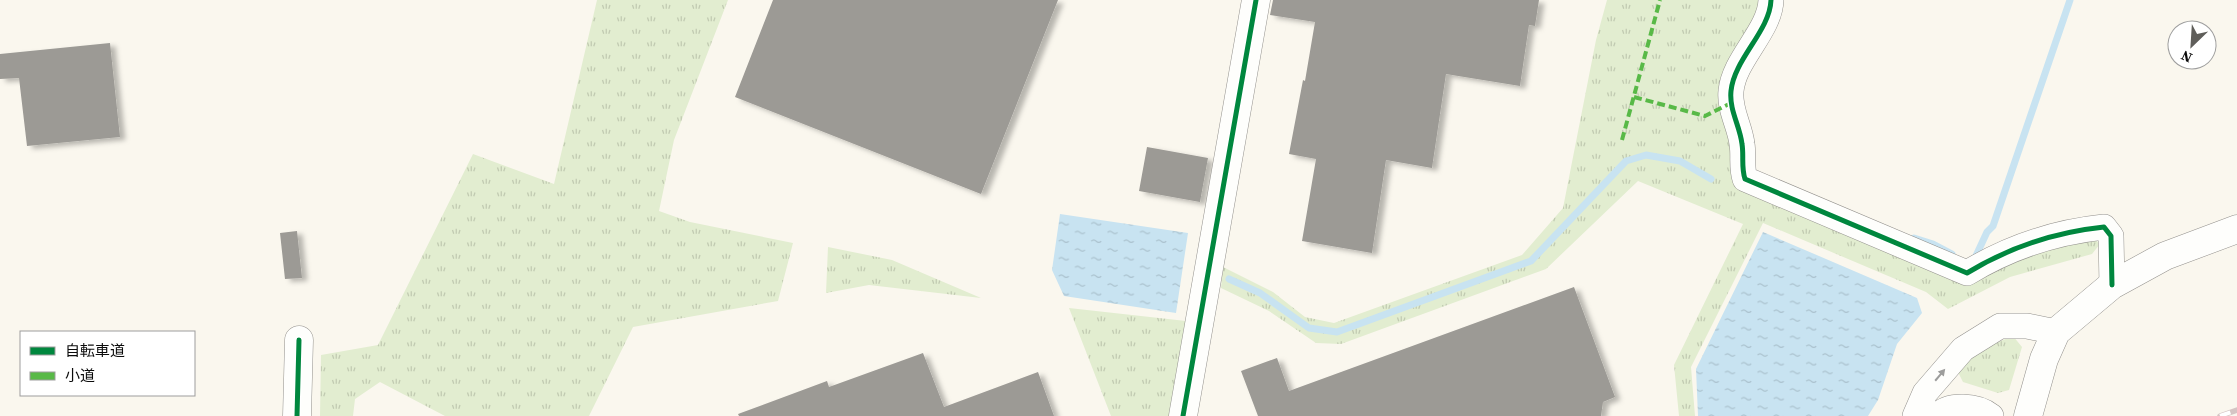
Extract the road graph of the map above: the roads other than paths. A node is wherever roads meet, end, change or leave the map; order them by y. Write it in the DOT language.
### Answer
graph roads {
  1 [pos="1256,0"];
  2 [pos="1771,0"];
  3 [pos="2237,229"];
  4 [pos="2112,286"];
  5 [pos="2056,332"];
  6 [pos="299,340"];
  7 [pos="297,416"];
  8 [pos="1183,416"];
  9 [pos="1915,416"];
  10 [pos="1937,416"];
  11 [pos="1991,416"];
  12 [pos="2028,416"];
  1 -- 8 [label="street"];
  2 -- 4 [label="street"];
  3 -- 4 [label="street"];
  4 -- 5 [label="street"];
  9 -- 5 [label="street, one-way"];
  5 -- 12 [label="street"];
  6 -- 7 [label="street"];
  10 -- 11 [label="street"];
}
